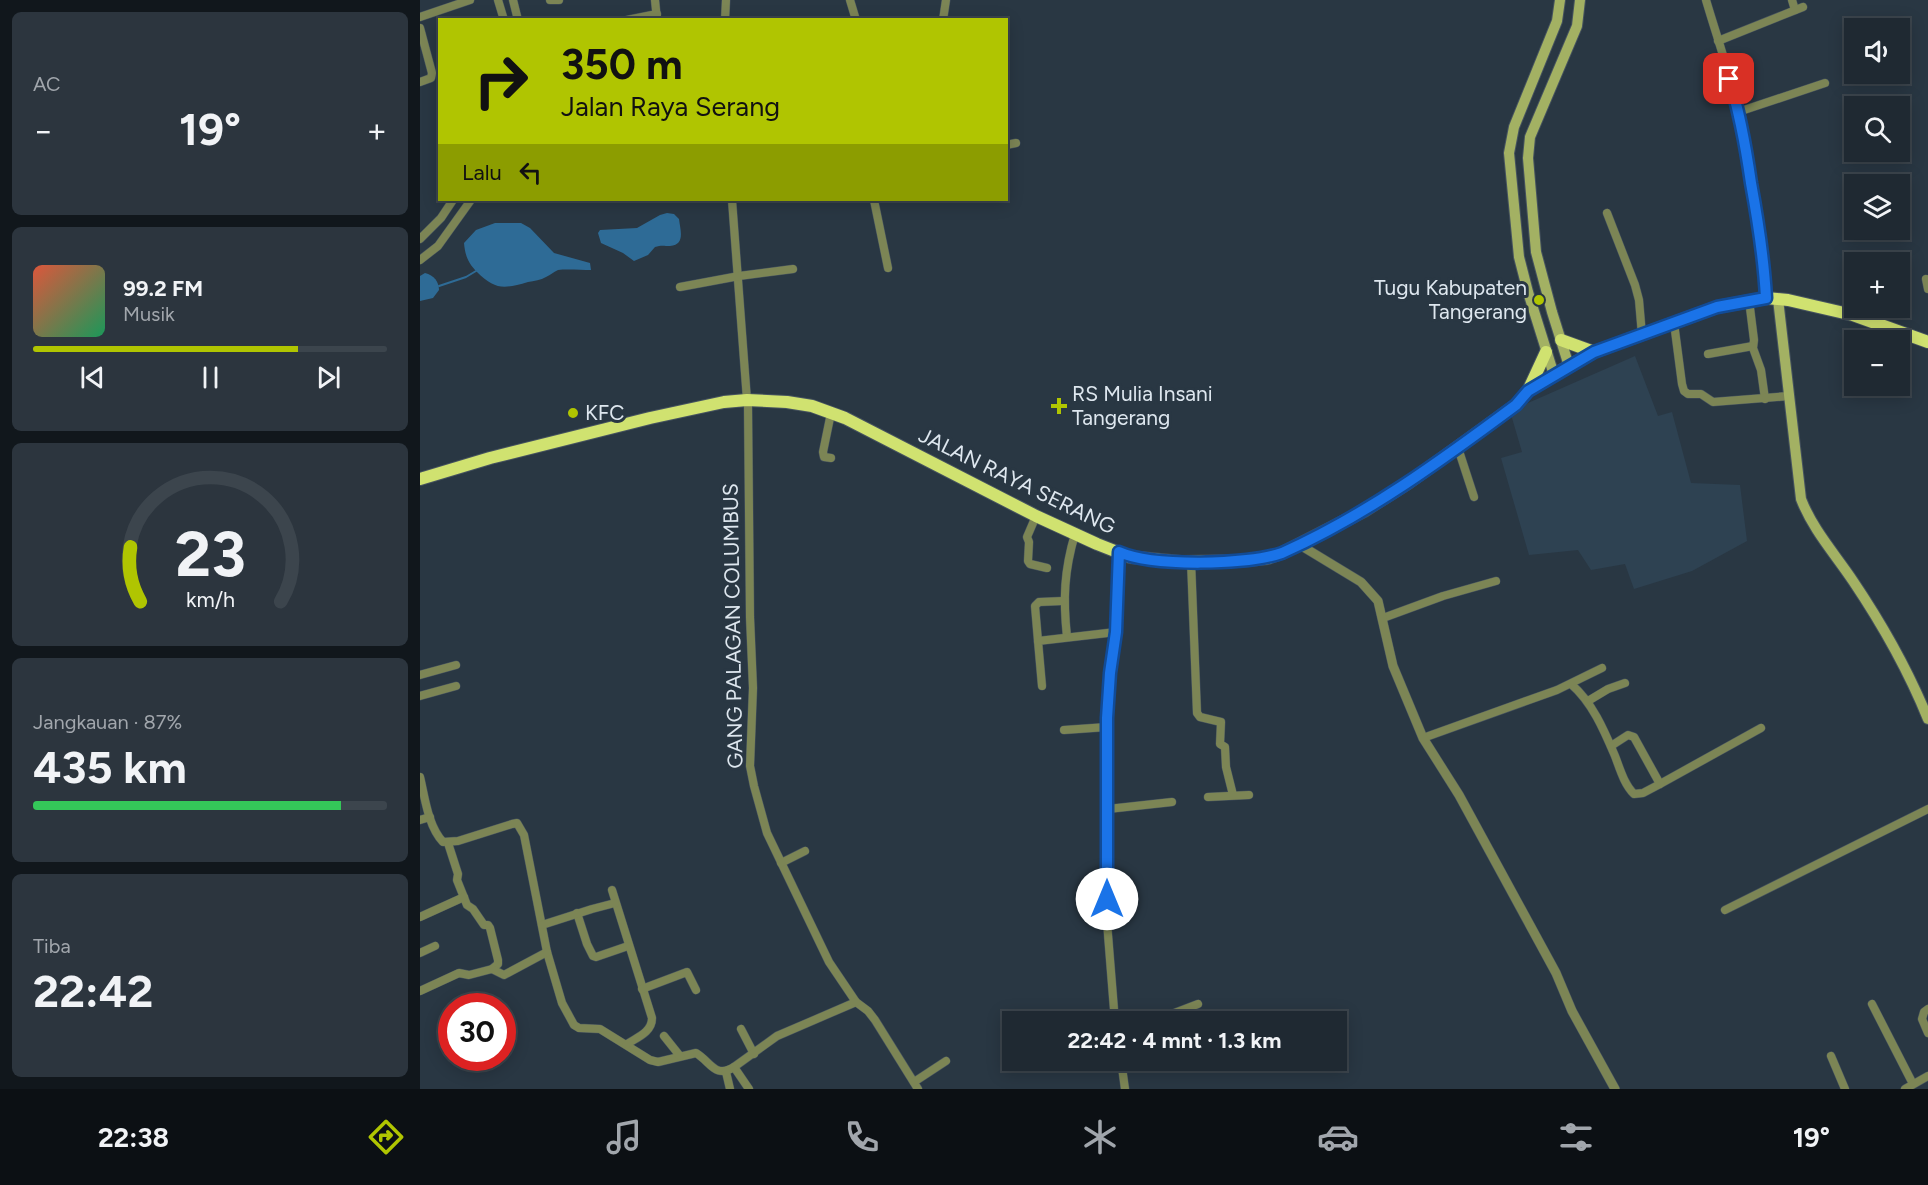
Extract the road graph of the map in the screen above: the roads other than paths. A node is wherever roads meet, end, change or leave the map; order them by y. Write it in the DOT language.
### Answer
graph roads {
  1 [pos="470,0"];
  2 [pos="498,0"];
  3 [pos="513,0"];
  4 [pos="550,0"];
  5 [pos="559,0"];
  6 [pos="654,0"];
  7 [pos="726,0"];
  8 [pos="850,0"];
  9 [pos="946,0"];
  10 [pos="1560,0"];
  11 [pos="1580,0"];
  12 [pos="1706,0"];
  13 [pos="1792,0"];
  14 [pos="420,17"];
  15 [pos="657,17"];
  16 [pos="503,18"];
  17 [pos="518,18"];
  18 [pos="724,18"];
  19 [pos="855,18"];
  20 [pos="943,18"];
  21 [pos="420,28"];
  22 [pos="1718,41"];
  23 [pos="420,82"];
  24 [pos="1825,83"];
  25 [pos="1738,112"];
  26 [pos="1016,143"];
  27 [pos="1008,145"];
  28 [pos="1509,153"];
  29 [pos="1528,158"];
  30 [pos="452,201"];
  31 [pos="470,201"];
  32 [pos="734,201"];
  33 [pos="874,201"];
  34 [pos="1607,213"];
  35 [pos="420,239"];
  36 [pos="420,260"];
  37 [pos="888,268"];
  38 [pos="792,269"];
  39 [pos="739,276"];
  40 [pos="1926,279"];
  41 [pos="680,287"];
  42 [pos="1928,289"];
  43 [pos="1772,298"];
  44 [pos="1749,300"];
  45 [pos="1674,323"];
  46 [pos="1642,335"];
  47 [pos="1561,340"];
  48 [pos="1928,342"];
  49 [pos="1753,346"];
  50 [pos="1546,351"];
  51 [pos="1594,352"];
  52 [pos="1708,354"];
  53 [pos="1569,366"];
  54 [pos="1554,375"];
  55 [pos="1528,391"];
  56 [pos="1789,396"];
  57 [pos="1766,399"];
  58 [pos="747,402"];
  59 [pos="831,413"];
  60 [pos="1458,448"];
  61 [pos="831,458"];
  62 [pos="459,467"];
  63 [pos="420,472"];
  64 [pos="420,479"];
  65 [pos="1474,497"];
  66 [pos="1036,516"];
  67 [pos="1075,534"];
  68 [pos="1300,545"];
  69 [pos="1119,552"];
  70 [pos="1191,561"];
  71 [pos="1047,568"];
  72 [pos="1496,581"];
  73 [pos="1063,601"];
  74 [pos="1383,618"];
  75 [pos="1116,632"];
  76 [pos="1067,637"];
  77 [pos="1038,641"];
  78 [pos="456,665"];
  79 [pos="1602,668"];
  80 [pos="420,675"];
  81 [pos="1625,683"];
  82 [pos="1571,684"];
  83 [pos="456,686"];
  84 [pos="1042,686"];
  85 [pos="420,696"];
  86 [pos="1588,701"];
  87 [pos="1928,719"];
  88 [pos="1107,727"];
  89 [pos="1761,728"];
  90 [pos="1064,730"];
  91 [pos="1423,738"];
  92 [pos="1611,746"];
  93 [pos="420,777"];
  94 [pos="1660,784"];
  95 [pos="1233,795"];
  96 [pos="1249,795"];
  97 [pos="1208,797"];
  98 [pos="1172,802"];
  99 [pos="1108,809"];
  100 [pos="1928,809"];
  101 [pos="430,817"];
  102 [pos="420,820"];
  103 [pos="448,843"];
  104 [pos="805,851"];
  105 [pos="781,862"];
  106 [pos="612,890"];
  107 [pos="464,897"];
  108 [pos="615,903"];
  109 [pos="1725,910"];
  110 [pos="577,913"];
  111 [pos="420,917"];
  112 [pos="542,925"];
  113 [pos="435,946"];
  114 [pos="628,946"];
  115 [pos="547,952"];
  116 [pos="420,953"];
  117 [pos="492,969"];
  118 [pos="642,988"];
  119 [pos="696,990"];
  120 [pos="420,991"];
  121 [pos="856,1002"];
  122 [pos="1198,1004"];
  123 [pos="1872,1004"];
  124 [pos="1928,1009"];
  125 [pos="1114,1011"];
  126 [pos="1180,1011"];
  127 [pos="741,1029"];
  128 [pos="1928,1033"];
  129 [pos="664,1036"];
  130 [pos="627,1044"];
  131 [pos="754,1054"];
  132 [pos="680,1056"];
  133 [pos="1831,1056"];
  134 [pos="946,1061"];
  135 [pos="734,1067"];
  136 [pos="1123,1071"];
  137 [pos="726,1072"];
  138 [pos="1928,1076"];
  139 [pos="1913,1084"];
  140 [pos="916,1085"];
  141 [pos="730,1089"];
  142 [pos="749,1089"];
  143 [pos="1125,1089"];
  144 [pos="1615,1089"];
  145 [pos="1845,1089"];
  146 [pos="1905,1089"];
  1 -- 14 [label="street"];
  2 -- 16 [label="street"];
  3 -- 17 [label="street"];
  4 -- 5 [label="street"];
  6 -- 15 [label="street"];
  7 -- 18 [label="street"];
  8 -- 19 [label="street"];
  9 -- 20 [label="street"];
  10 -- 28 [label="main road"];
  11 -- 29 [label="main road"];
  12 -- 22 [label="street"];
  13 -- 22 [label="street"];
  21 -- 23 [label="street"];
  22 -- 25 [label="street"];
  24 -- 25 [label="street"];
  25 -- 43 [label="street"];
  26 -- 27 [label="street"];
  28 -- 29 [label="main road"];
  28 -- 50 [label="main road"];
  29 -- 47 [label="main road"];
  30 -- 35 [label="street"];
  31 -- 36 [label="street"];
  32 -- 39 [label="street, GANG PALAGAN COLUMBUS"];
  33 -- 37 [label="street"];
  34 -- 46 [label="street"];
  38 -- 39 [label="street"];
  39 -- 41 [label="street"];
  39 -- 58 [label="street, GANG PALAGAN COLUMBUS"];
  40 -- 42 [label="street"];
  43 -- 44 [label="highway, JALAN RAYA SERANG"];
  43 -- 48 [label="highway, JALAN RAYA SERANG"];
  43 -- 56 [label="main road"];
  44 -- 45 [label="highway, JALAN RAYA SERANG"];
  44 -- 49 [label="street"];
  45 -- 46 [label="highway, JALAN RAYA SERANG"];
  45 -- 57 [label="street"];
  46 -- 51 [label="highway, JALAN RAYA SERANG"];
  47 -- 51 [label="highway"];
  47 -- 53 [label="main road"];
  49 -- 52 [label="street"];
  49 -- 57 [label="street"];
  50 -- 54 [label="main road"];
  50 -- 55 [label="highway"];
  51 -- 53 [label="highway, JALAN RAYA SERANG"];
  53 -- 54 [label="highway, JALAN RAYA SERANG"];
  54 -- 55 [label="highway, JALAN RAYA SERANG"];
  55 -- 60 [label="highway, JALAN RAYA SERANG"];
  56 -- 57 [label="street"];
  56 -- 87 [label="main road"];
  58 -- 59 [label="highway, JALAN RAYA SERANG"];
  58 -- 62 [label="highway, JALAN RAYA SERANG"];
  58 -- 105 [label="street, GANG PALAGAN COLUMBUS"];
  59 -- 61 [label="street"];
  59 -- 66 [label="highway, JALAN RAYA SERANG"];
  60 -- 65 [label="street"];
  60 -- 68 [label="highway, JALAN RAYA SERANG"];
  62 -- 63 [label="highway"];
  62 -- 64 [label="highway"];
  66 -- 67 [label="highway, JALAN RAYA SERANG"];
  66 -- 71 [label="street"];
  67 -- 69 [label="highway, JALAN RAYA SERANG"];
  67 -- 73 [label="street"];
  68 -- 70 [label="highway, JALAN RAYA SERANG"];
  68 -- 74 [label="street"];
  69 -- 70 [label="highway, JALAN RAYA SERANG"];
  69 -- 75 [label="street"];
  70 -- 95 [label="street"];
  72 -- 74 [label="street"];
  73 -- 76 [label="street"];
  73 -- 77 [label="street"];
  74 -- 91 [label="street"];
  75 -- 76 [label="street"];
  75 -- 88 [label="street"];
  76 -- 77 [label="street"];
  77 -- 84 [label="street"];
  78 -- 80 [label="street"];
  79 -- 82 [label="street"];
  81 -- 86 [label="street"];
  82 -- 86 [label="street"];
  82 -- 91 [label="street"];
  83 -- 85 [label="street"];
  86 -- 92 [label="street"];
  88 -- 90 [label="street"];
  88 -- 99 [label="street"];
  89 -- 94 [label="street"];
  91 -- 144 [label="street"];
  92 -- 94 [label="street"];
  92 -- 94 [label="street"];
  93 -- 101 [label="street"];
  95 -- 96 [label="street"];
  95 -- 97 [label="street"];
  98 -- 99 [label="street"];
  99 -- 125 [label="street"];
  100 -- 109 [label="street"];
  101 -- 102 [label="street"];
  101 -- 103 [label="street"];
  103 -- 107 [label="street"];
  103 -- 112 [label="street"];
  104 -- 105 [label="street"];
  105 -- 121 [label="street, GANG PALAGAN COLUMBUS"];
  106 -- 108 [label="street"];
  107 -- 111 [label="street"];
  107 -- 117 [label="street"];
  108 -- 110 [label="street"];
  108 -- 114 [label="street"];
  110 -- 112 [label="street"];
  110 -- 114 [label="street"];
  112 -- 115 [label="street"];
  113 -- 116 [label="street"];
  114 -- 118 [label="street"];
  115 -- 117 [label="street"];
  115 -- 130 [label="street"];
  117 -- 120 [label="street"];
  118 -- 119 [label="street"];
  118 -- 130 [label="street"];
  121 -- 131 [label="street"];
  121 -- 140 [label="street, GANG PALAGAN COLUMBUS"];
  122 -- 126 [label="street"];
  123 -- 139 [label="street"];
  124 -- 128 [label="street"];
  127 -- 131 [label="street"];
  129 -- 132 [label="street"];
  130 -- 132 [label="street"];
  131 -- 135 [label="street"];
  132 -- 137 [label="street"];
  133 -- 145 [label="street"];
  134 -- 140 [label="street"];
  135 -- 137 [label="street"];
  135 -- 142 [label="street"];
  136 -- 143 [label="street"];
  137 -- 141 [label="street"];
  138 -- 139 [label="street"];
  139 -- 146 [label="street"];
}
